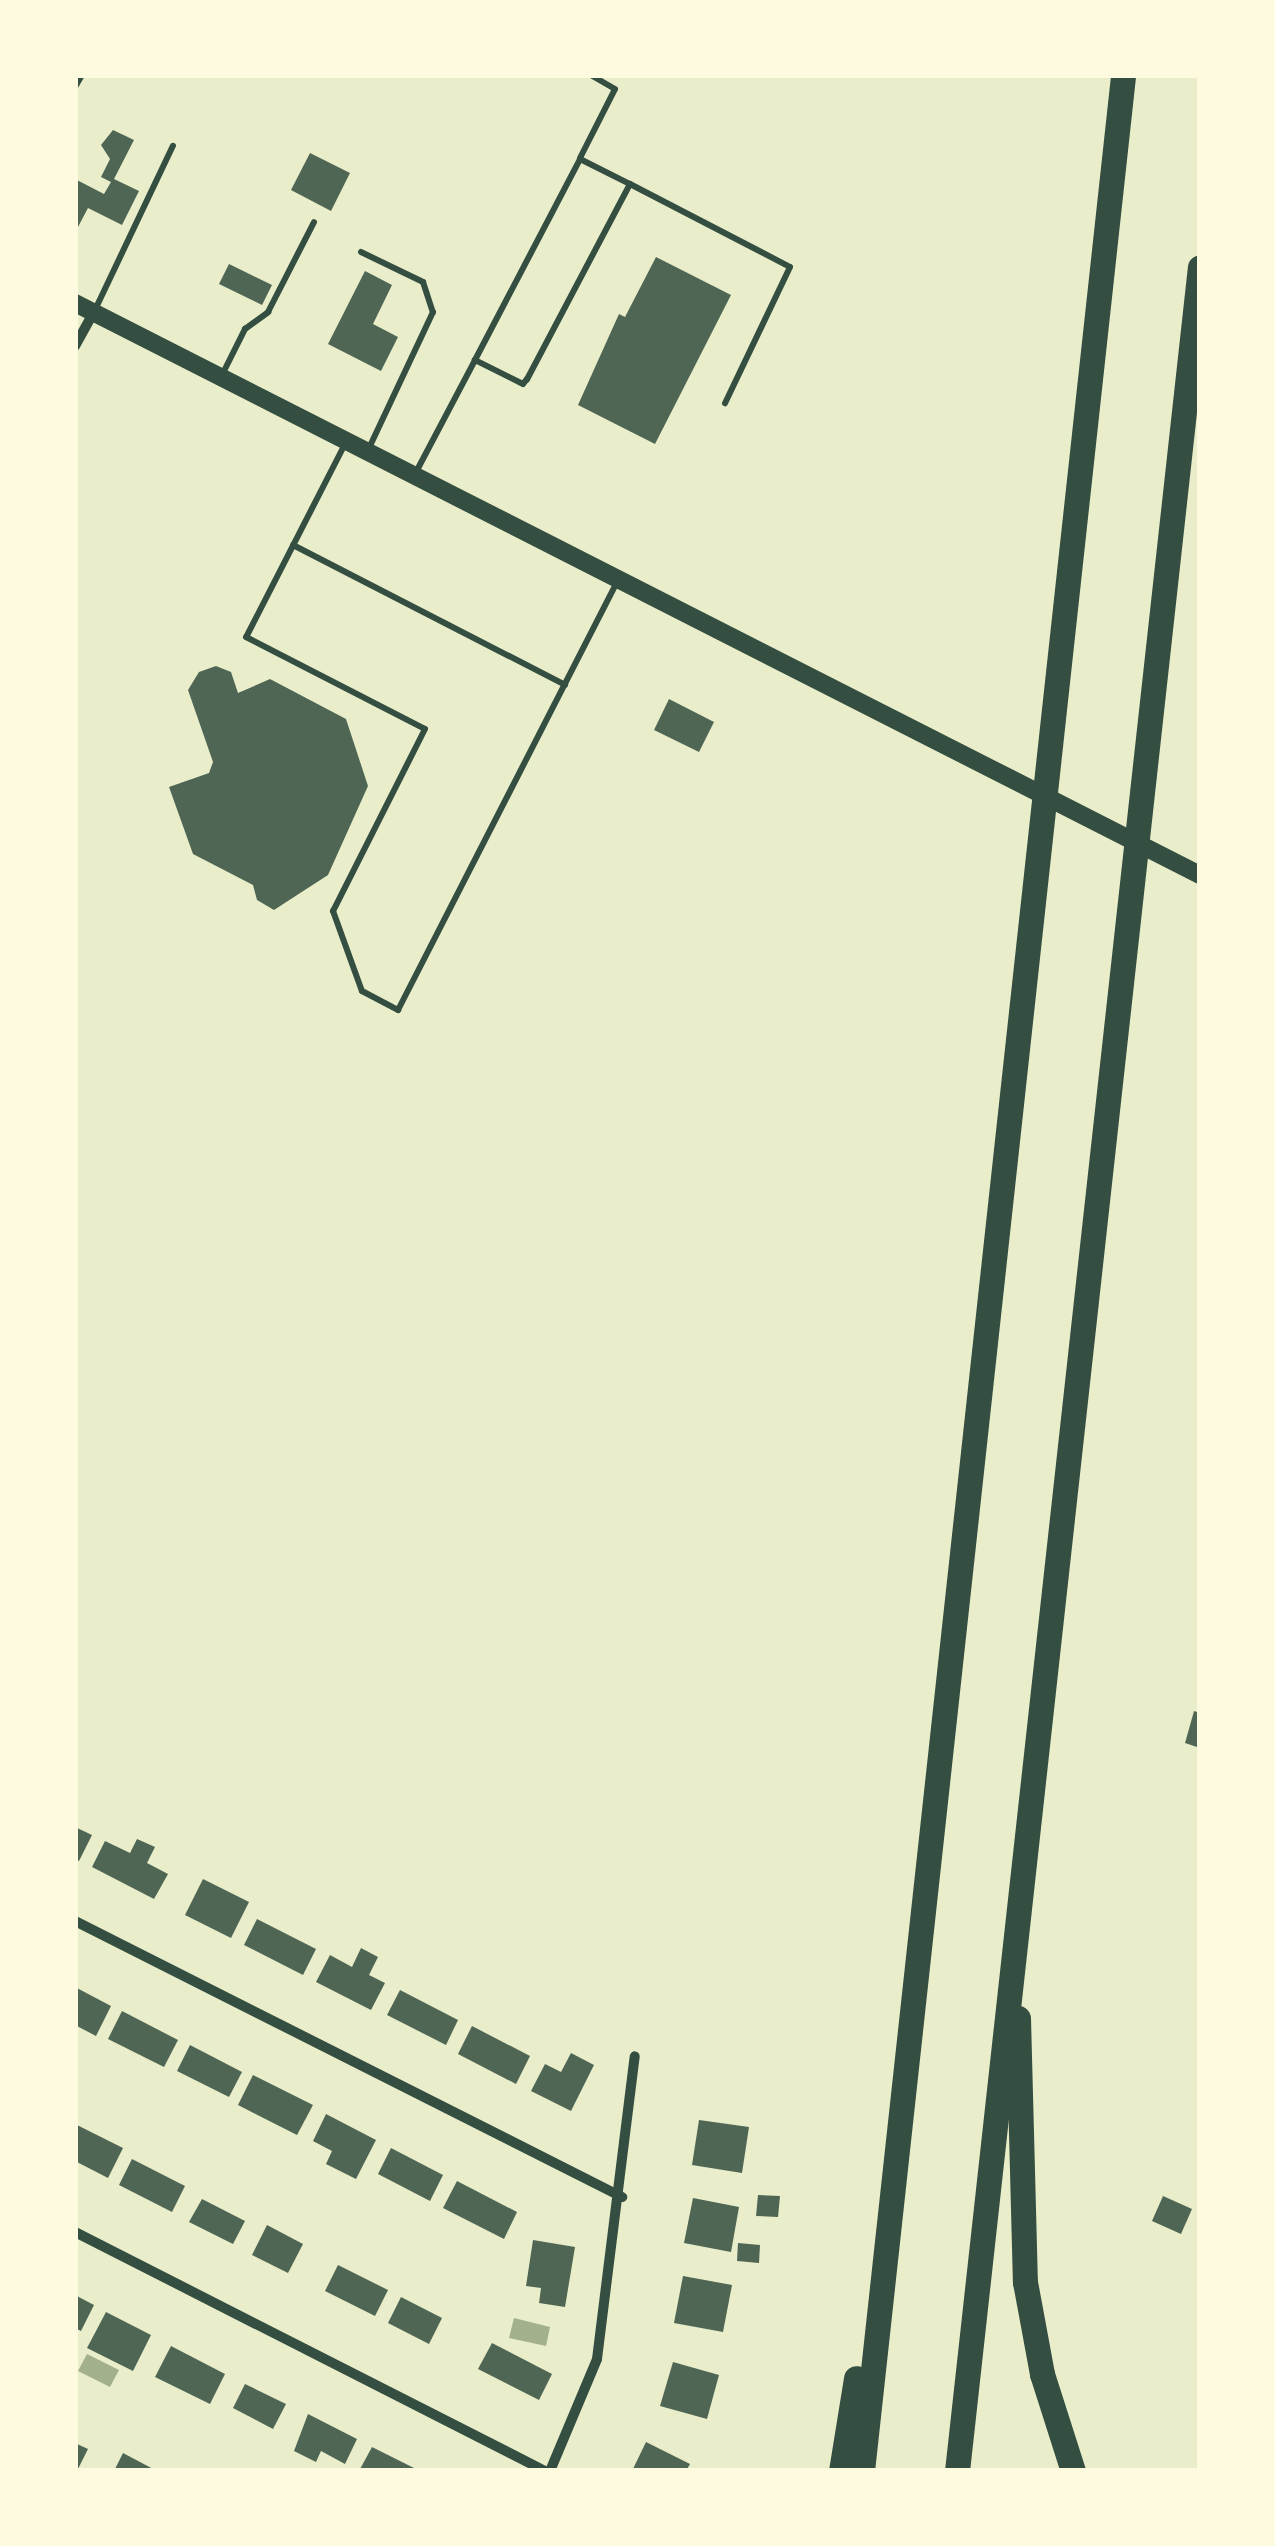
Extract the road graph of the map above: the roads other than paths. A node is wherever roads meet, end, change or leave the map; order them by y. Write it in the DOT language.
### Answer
graph roads {
  1 [pos="82,75"];
  2 [pos="591,75"];
  3 [pos="1123,75"];
  4 [pos="75,88"];
  5 [pos="173,146"];
  6 [pos="580,159"];
  7 [pos="630,184"];
  8 [pos="314,222"];
  9 [pos="361,252"];
  10 [pos="1200,267"];
  11 [pos="75,304"];
  12 [pos="94,313"];
  13 [pos="75,346"];
  14 [pos="475,360"];
  15 [pos="220,377"];
  16 [pos="725,402"];
  17 [pos="346,441"];
  18 [pos="367,452"];
  19 [pos="415,475"];
  20 [pos="293,545"];
  21 [pos="620,579"];
  22 [pos="565,684"];
  23 [pos="1199,874"];
  24 [pos="1016,1907"];
  25 [pos="75,1921"];
  26 [pos="635,2056"];
  27 [pos="901,2112"];
  28 [pos="622,2196"];
  29 [pos="75,2232"];
  30 [pos="548,2471"];
  31 [pos="841,2471"];
  32 [pos="862,2471"];
  33 [pos="958,2471"];
  34 [pos="1072,2471"];
  1 -- 4 [label="lane"];
  2 -- 6 [label="lane"];
  3 -- 27 [label="highway"];
  5 -- 12 [label="lane"];
  6 -- 7 [label="lane"];
  6 -- 14 [label="lane"];
  7 -- 14 [label="lane"];
  7 -- 16 [label="lane"];
  8 -- 15 [label="lane"];
  9 -- 18 [label="lane"];
  10 -- 24 [label="highway"];
  11 -- 12 [label="street"];
  12 -- 13 [label="street"];
  12 -- 15 [label="street"];
  14 -- 19 [label="lane"];
  15 -- 17 [label="street"];
  17 -- 18 [label="street"];
  17 -- 20 [label="lane"];
  18 -- 19 [label="street"];
  19 -- 21 [label="street"];
  20 -- 22 [label="lane"];
  20 -- 22 [label="lane"];
  21 -- 22 [label="lane"];
  21 -- 23 [label="street"];
  24 -- 33 [label="highway"];
  24 -- 34 [label="highway"];
  25 -- 28 [label="street"];
  26 -- 28 [label="street"];
  27 -- 31 [label="highway"];
  27 -- 32 [label="highway"];
  28 -- 30 [label="street"];
  29 -- 30 [label="street"];
}
